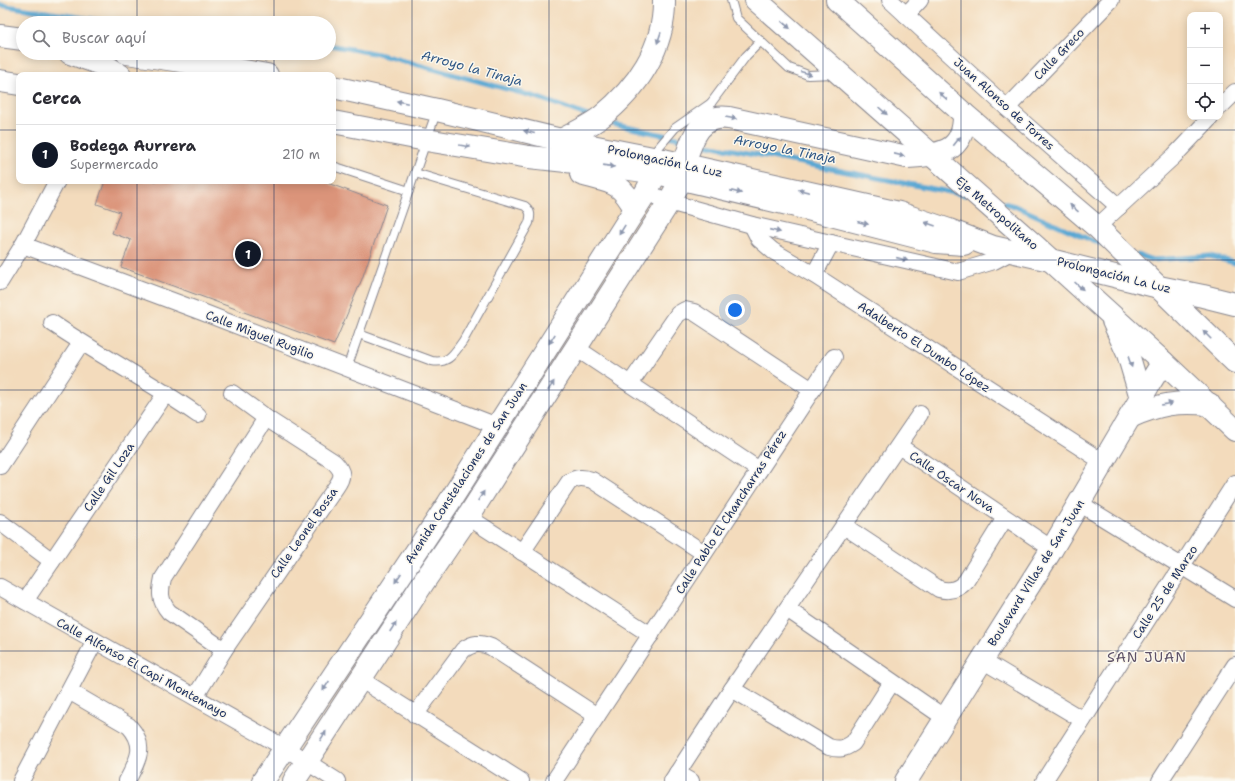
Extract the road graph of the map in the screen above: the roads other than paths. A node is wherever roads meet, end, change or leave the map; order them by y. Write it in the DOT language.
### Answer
graph roads {
  1 [pos="664,0"];
  2 [pos="731,0"];
  3 [pos="756,0"];
  4 [pos="837,0"];
  5 [pos="890,0"];
  6 [pos="920,0"];
  7 [pos="1112,0"];
  8 [pos="906,15"];
  9 [pos="0,36"];
  10 [pos="16,38"];
  11 [pos="760,41"];
  12 [pos="89,60"];
  13 [pos="174,60"];
  14 [pos="115,72"];
  15 [pos="249,72"];
  16 [pos="841,74"];
  17 [pos="0,81"];
  18 [pos="16,84"];
  19 [pos="336,88"];
  20 [pos="1235,92"];
  21 [pos="1223,104"];
  22 [pos="1007,108"];
  23 [pos="437,110"];
  24 [pos="964,114"];
  25 [pos="705,118"];
  26 [pos="1208,120"];
  27 [pos="336,123"];
  28 [pos="426,140"];
  29 [pos="561,140"];
  30 [pos="933,155"];
  31 [pos="529,157"];
  32 [pos="668,163"];
  33 [pos="336,167"];
  34 [pos="415,173"];
  35 [pos="55,184"];
  36 [pos="409,191"];
  37 [pos="641,200"];
  38 [pos="670,202"];
  39 [pos="1119,207"];
  40 [pos="752,225"];
  41 [pos="1096,227"];
  42 [pos="831,243"];
  43 [pos="23,245"];
  44 [pos="1002,249"];
  45 [pos="1050,260"];
  46 [pos="814,275"];
  47 [pos="0,282"];
  48 [pos="1159,286"];
  49 [pos="1235,304"];
  50 [pos="1109,313"];
  51 [pos="52,323"];
  52 [pos="359,334"];
  53 [pos="81,343"];
  54 [pos="576,348"];
  55 [pos="834,357"];
  56 [pos="1163,362"];
  57 [pos="1235,362"];
  58 [pos="347,368"];
  59 [pos="630,384"];
  60 [pos="812,390"];
  61 [pos="166,393"];
  62 [pos="232,393"];
  63 [pos="1141,398"];
  64 [pos="1209,404"];
  65 [pos="920,414"];
  66 [pos="198,415"];
  67 [pos="1130,417"];
  68 [pos="266,418"];
  69 [pos="498,426"];
  70 [pos="1235,430"];
  71 [pos="899,446"];
  72 [pos="1104,462"];
  73 [pos="0,466"];
  74 [pos="759,470"];
  75 [pos="1235,483"];
  76 [pos="1079,503"];
  77 [pos="468,517"];
  78 [pos="1005,518"];
  79 [pos="0,522"];
  80 [pos="844,526"];
  81 [pos="1052,549"];
  82 [pos="522,552"];
  83 [pos="704,553"];
  84 [pos="52,561"];
  85 [pos="1182,566"];
  86 [pos="0,587"];
  87 [pos="1235,599"];
  88 [pos="25,602"];
  89 [pos="787,609"];
  90 [pos="651,635"];
  91 [pos="96,641"];
  92 [pos="224,650"];
  93 [pos="982,660"];
  94 [pos="1235,665"];
  95 [pos="360,679"];
  96 [pos="892,682"];
  97 [pos="732,689"];
  98 [pos="69,691"];
  99 [pos="196,697"];
  100 [pos="415,715"];
  101 [pos="597,716"];
  102 [pos="945,718"];
  103 [pos="1083,720"];
  104 [pos="285,748"];
  105 [pos="306,762"];
  106 [pos="680,778"];
  107 [pos="21,781"];
  108 [pos="127,781"];
  109 [pos="263,781"];
  110 [pos="294,781"];
  111 [pos="336,781"];
  112 [pos="521,781"];
  113 [pos="554,781"];
  114 [pos="906,781"];
  115 [pos="1044,781"];
  116 [pos="1160,781"];
  1 -- 29 [label="main road, one-way"];
  2 -- 11 [label="lane"];
  3 -- 16 [label="main road, Eje Metropolitano, one-way"];
  24 -- 4 [label="main road, one-way"];
  5 -- 8 [label="street, Juan Alonso de Torres"];
  6 -- 8 [label="street"];
  7 -- 22 [label="street, Calle Greco"];
  8 -- 22 [label="street, Juan Alonso de Torres"];
  9 -- 10 [label="main road"];
  11 -- 16 [label="lane, one-way"];
  11 -- 25 [label="lane"];
  12 -- 14 [label="main road"];
  13 -- 15 [label="main road"];
  16 -- 30 [label="main road, Eje Metropolitano, one-way"];
  17 -- 18 [label="main road"];
  23 -- 19 [label="main road, Prolongación La Luz, one-way"];
  20 -- 21 [label="street"];
  22 -- 39 [label="street, Juan Alonso de Torres"];
  23 -- 28 [label="lane"];
  29 -- 23 [label="main road, Prolongación La Luz, one-way"];
  30 -- 24 [label="main road, one-way"];
  41 -- 24 [label="main road, one-way"];
  25 -- 30 [label="main road, one-way"];
  25 -- 32 [label="main road"];
  25 -- 32 [label="lane"];
  26 -- 39 [label="street"];
  27 -- 28 [label="main road, Prolongación La Luz"];
  28 -- 31 [label="main road, Prolongación La Luz, one-way"];
  28 -- 34 [label="lane"];
  29 -- 32 [label="main road, Prolongación La Luz"];
  30 -- 45 [label="main road, Eje Metropolitano"];
  31 -- 32 [label="main road, Prolongación La Luz, one-way"];
  31 -- 37 [label="main road"];
  32 -- 37 [label="main road, Avenida Constelaciones de San Juan"];
  32 -- 38 [label="main road, Avenida Constelaciones de San Juan"];
  32 -- 44 [label="main road, Prolongación La Luz"];
  33 -- 36 [label="lane"];
  34 -- 36 [label="lane"];
  34 -- 52 [label="lane"];
  35 -- 43 [label="street"];
  36 -- 52 [label="lane"];
  37 -- 38 [label="street"];
  37 -- 69 [label="main road, Avenida Constelaciones de San Juan, one-way"];
  38 -- 40 [label="street"];
  38 -- 54 [label="main road, Avenida Constelaciones de San Juan"];
  39 -- 41 [label="street"];
  40 -- 42 [label="street, one-way"];
  40 -- 46 [label="street, Adalberto El Dumbo López"];
  41 -- 48 [label="main road"];
  42 -- 44 [label="street, one-way"];
  42 -- 46 [label="street"];
  43 -- 47 [label="street"];
  43 -- 58 [label="street, Calle Miguel Rugilio"];
  44 -- 45 [label="main road, Prolongación La Luz"];
  45 -- 48 [label="main road, Prolongación La Luz"];
  45 -- 50 [label="main road, Eje Metropolitano, one-way"];
  46 -- 72 [label="street, Adalberto El Dumbo López"];
  48 -- 49 [label="main road, Prolongación La Luz"];
  57 -- 48 [label="main road, one-way"];
  50 -- 56 [label="main road, Eje Metropolitano"];
  50 -- 63 [label="main road, one-way"];
  51 -- 53 [label="street"];
  52 -- 58 [label="lane"];
  53 -- 61 [label="street"];
  53 -- 73 [label="street"];
  54 -- 59 [label="street"];
  77 -- 54 [label="main road, Avenida Constelaciones de San Juan, one-way"];
  55 -- 60 [label="street, Calle Pablo El Chancharras Pérez"];
  56 -- 63 [label="main road, Boulevard Villas de San Juan"];
  56 -- 64 [label="main road, Eje Metropolitano"];
  58 -- 69 [label="street, Calle Miguel Rugilio"];
  59 -- 60 [label="street"];
  59 -- 74 [label="street"];
  60 -- 74 [label="street, Calle Pablo El Chancharras Pérez"];
  61 -- 66 [label="street"];
  61 -- 84 [label="street, Calle Gil Loza"];
  62 -- 68 [label="street, Calle Leonel Bossa"];
  63 -- 67 [label="main road, Boulevard Villas de San Juan"];
  67 -- 64 [label="main road, one-way"];
  64 -- 70 [label="main road, Eje Metropolitano"];
  65 -- 71 [label="street"];
  67 -- 72 [label="main road, Boulevard Villas de San Juan"];
  68 -- 92 [label="street"];
  68 -- 92 [label="street, Calle Leonel Bossa"];
  69 -- 104 [label="main road, Avenida Constelaciones de San Juan, one-way"];
  71 -- 78 [label="street, Calle Oscar Nova"];
  71 -- 80 [label="street, Calle Oscar Nova"];
  72 -- 76 [label="main road, Boulevard Villas de San Juan"];
  74 -- 83 [label="street, Calle Pablo El Chancharras Pérez"];
  75 -- 85 [label="street, Calle 25 de Marzo"];
  76 -- 81 [label="main road, Boulevard Villas de San Juan"];
  76 -- 85 [label="street"];
  77 -- 82 [label="street"];
  95 -- 77 [label="main road, Avenida Constelaciones de San Juan, one-way"];
  78 -- 80 [label="street, Calle Oscar Nova"];
  78 -- 81 [label="street, Calle Oscar Nova"];
  79 -- 84 [label="street"];
  80 -- 89 [label="street, Calle Oscar Nova"];
  81 -- 93 [label="main road, Boulevard Villas de San Juan"];
  82 -- 83 [label="street"];
  82 -- 90 [label="street"];
  83 -- 90 [label="street, Calle Pablo El Chancharras Pérez"];
  84 -- 88 [label="street, Calle Gil Loza"];
  85 -- 87 [label="street"];
  85 -- 103 [label="street, Calle 25 de Marzo"];
  86 -- 88 [label="street, Calle Alfonso El Capi Montemayo"];
  88 -- 91 [label="street, Calle Alfonso El Capi Montemayo"];
  89 -- 96 [label="street"];
  89 -- 97 [label="street, Calle Oscar Nova"];
  90 -- 101 [label="street, Calle Pablo El Chancharras Pérez"];
  91 -- 98 [label="street"];
  91 -- 99 [label="street, Calle Alfonso El Capi Montemayo"];
  92 -- 99 [label="street, Calle Leonel Bossa"];
  93 -- 102 [label="main road, Boulevard Villas de San Juan"];
  93 -- 103 [label="street"];
  94 -- 116 [label="street"];
  95 -- 100 [label="street"];
  105 -- 95 [label="main road, Avenida Constelaciones de San Juan, one-way"];
  96 -- 97 [label="street"];
  96 -- 102 [label="street"];
  97 -- 106 [label="street, Calle Oscar Nova"];
  98 -- 107 [label="street"];
  98 -- 108 [label="street"];
  99 -- 104 [label="street, Calle Alfonso El Capi Montemayo"];
  100 -- 101 [label="street"];
  100 -- 112 [label="street"];
  101 -- 113 [label="street, Calle Pablo El Chancharras Pérez"];
  102 -- 114 [label="main road, Boulevard Villas de San Juan"];
  103 -- 115 [label="street, Calle 25 de Marzo"];
  104 -- 105 [label="street, Calle Alfonso El Capi Montemayo"];
  104 -- 109 [label="main road, Avenida Constelaciones de San Juan"];
  105 -- 110 [label="main road, Avenida Constelaciones de San Juan"];
  105 -- 111 [label="street, Calle Alfonso El Capi Montemayo"];
}
